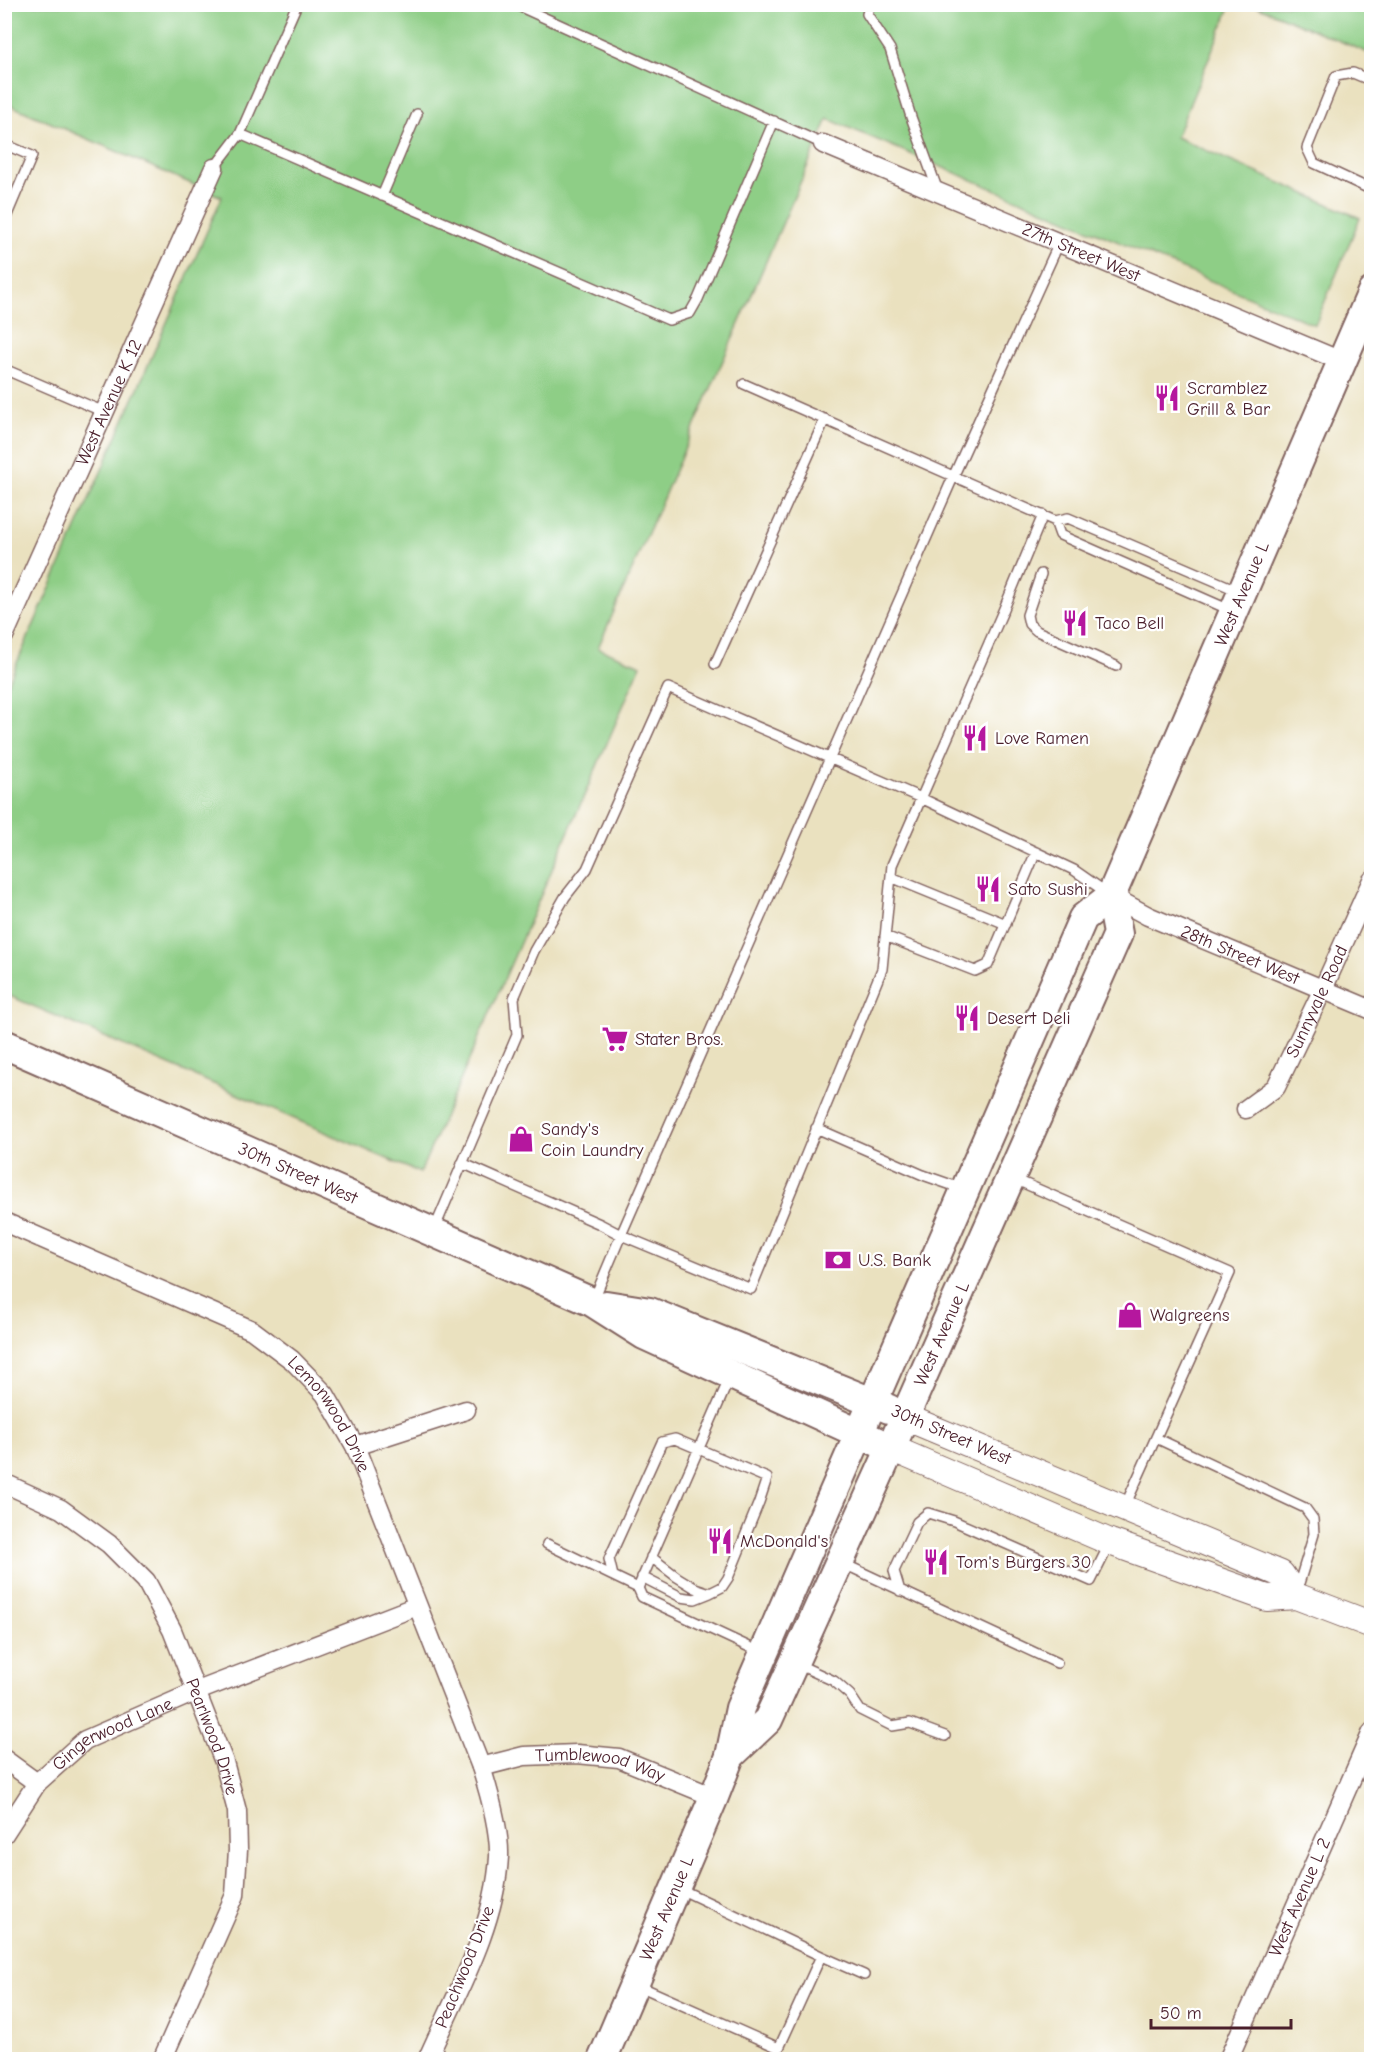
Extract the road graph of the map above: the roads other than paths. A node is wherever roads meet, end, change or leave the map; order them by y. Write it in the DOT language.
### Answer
graph roads {
  1 [pos="297,4"];
  2 [pos="514,4"];
  3 [pos="870,4"];
  4 [pos="1371,81"];
  5 [pos="417,114"];
  6 [pos="774,121"];
  7 [pos="240,134"];
  8 [pos="4,144"];
  9 [pos="823,144"];
  10 [pos="214,168"];
  11 [pos="1371,190"];
  12 [pos="939,193"];
  13 [pos="382,196"];
  14 [pos="4,222"];
  15 [pos="1059,243"];
  16 [pos="1371,292"];
  17 [pos="1341,361"];
  18 [pos="4,369"];
  19 [pos="744,384"];
  20 [pos="104,412"];
  21 [pos="825,419"];
  22 [pos="954,475"];
  23 [pos="1043,515"];
  24 [pos="1055,520"];
  25 [pos="1041,574"];
  26 [pos="1238,602"];
  27 [pos="4,636"];
  28 [pos="716,664"];
  29 [pos="1116,666"];
  30 [pos="830,759"];
  31 [pos="921,798"];
  32 [pos="1036,852"];
  33 [pos="891,877"];
  34 [pos="1371,880"];
  35 [pos="1112,896"];
  36 [pos="1006,924"];
  37 [pos="885,936"];
  38 [pos="1323,989"];
  39 [pos="1371,1010"];
  40 [pos="4,1044"];
  41 [pos="1246,1109"];
  42 [pos="816,1128"];
  43 [pos="462,1163"];
  44 [pos="1010,1177"];
  45 [pos="966,1189"];
  46 [pos="4,1222"];
  47 [pos="433,1232"];
  48 [pos="621,1235"];
  49 [pos="592,1302"];
  50 [pos="731,1375"];
  51 [pos="872,1400"];
  52 [pos="466,1410"];
  53 [pos="905,1417"];
  54 [pos="858,1433"];
  55 [pos="1156,1438"];
  56 [pos="355,1446"];
  57 [pos="891,1448"];
  58 [pos="698,1449"];
  59 [pos="4,1483"];
  60 [pos="1124,1509"];
  61 [pos="1110,1542"];
  62 [pos="547,1544"];
  63 [pos="651,1557"];
  64 [pos="840,1562"];
  65 [pos="613,1576"];
  66 [pos="642,1577"];
  67 [pos="638,1588"];
  68 [pos="900,1591"];
  69 [pos="710,1593"];
  70 [pos="1296,1596"];
  71 [pos="417,1606"];
  72 [pos="1371,1624"];
  73 [pos="764,1653"];
  74 [pos="795,1663"];
  75 [pos="1057,1663"];
  76 [pos="195,1692"];
  77 [pos="1371,1732"];
  78 [pos="945,1736"];
  79 [pos="730,1756"];
  80 [pos="4,1759"];
  81 [pos="482,1767"];
  82 [pos="37,1783"];
  83 [pos="714,1797"];
  84 [pos="4,1834"];
  85 [pos="676,1887"];
  86 [pos="821,1956"];
  87 [pos="864,1976"];
  88 [pos="634,1984"];
  89 [pos="162,2060"];
  90 [pos="427,2060"];
  91 [pos="602,2060"];
  92 [pos="1228,2060"];
  1 -- 7 [label="lane"];
  2 -- 6 [label="lane"];
  3 -- 12 [label="lane"];
  4 -- 11 [label="lane"];
  5 -- 13 [label="lane"];
  6 -- 9 [label="lane"];
  6 -- 13 [label="lane"];
  7 -- 10 [label="lane"];
  7 -- 13 [label="lane"];
  8 -- 14 [label="lane"];
  9 -- 12 [label="street, 27th Street West"];
  10 -- 20 [label="street, West Avenue K 12"];
  12 -- 15 [label="street, 27th Street West"];
  15 -- 17 [label="street, 27th Street West"];
  15 -- 22 [label="lane"];
  16 -- 17 [label="main road, West Avenue L"];
  17 -- 26 [label="main road, West Avenue L"];
  18 -- 20 [label="lane"];
  19 -- 21 [label="lane"];
  20 -- 27 [label="street, West Avenue K 12"];
  21 -- 22 [label="lane"];
  21 -- 28 [label="lane"];
  22 -- 23 [label="lane"];
  22 -- 30 [label="lane"];
  23 -- 24 [label="lane"];
  23 -- 31 [label="lane"];
  24 -- 26 [label="lane"];
  24 -- 26 [label="lane"];
  25 -- 29 [label="lane"];
  26 -- 35 [label="main road, West Avenue L"];
  30 -- 31 [label="lane"];
  30 -- 43 [label="lane"];
  30 -- 48 [label="lane"];
  31 -- 32 [label="lane"];
  31 -- 33 [label="lane"];
  32 -- 35 [label="lane"];
  32 -- 36 [label="lane"];
  33 -- 36 [label="lane"];
  33 -- 37 [label="lane"];
  34 -- 38 [label="street, Sunnyvale Road"];
  35 -- 38 [label="street, 28th Street West"];
  35 -- 44 [label="main road, West Avenue L"];
  35 -- 45 [label="main road, West Avenue L"];
  36 -- 37 [label="lane"];
  37 -- 42 [label="lane"];
  38 -- 39 [label="street, 28th Street West"];
  38 -- 41 [label="street, Sunnyvale Road"];
  40 -- 47 [label="main road, 30th Street West"];
  42 -- 45 [label="lane"];
  42 -- 48 [label="lane"];
  43 -- 47 [label="lane"];
  43 -- 48 [label="lane"];
  44 -- 53 [label="main road, West Avenue L"];
  44 -- 55 [label="lane"];
  45 -- 51 [label="main road, West Avenue L"];
  46 -- 56 [label="street, Lemonwood Drive"];
  47 -- 49 [label="main road, 30th Street West"];
  48 -- 49 [label="lane"];
  49 -- 50 [label="main road, 30th Street West"];
  49 -- 51 [label="main road, 30th Street West"];
  50 -- 54 [label="main road, 30th Street West"];
  50 -- 58 [label="lane"];
  51 -- 53 [label="main road, 30th Street West"];
  51 -- 54 [label="main road, West Avenue L"];
  52 -- 56 [label="street"];
  53 -- 57 [label="main road, West Avenue L"];
  53 -- 60 [label="main road, 30th Street West"];
  54 -- 57 [label="main road, 30th Street West"];
  54 -- 73 [label="main road, West Avenue L"];
  55 -- 60 [label="lane"];
  55 -- 70 [label="lane"];
  56 -- 71 [label="street, Lemonwood Drive"];
  57 -- 61 [label="main road, 30th Street West"];
  57 -- 64 [label="main road, West Avenue L"];
  58 -- 63 [label="lane"];
  58 -- 65 [label="lane"];
  58 -- 69 [label="lane"];
  59 -- 76 [label="street, Pearlwood Drive"];
  60 -- 70 [label="main road, 30th Street West"];
  61 -- 68 [label="lane"];
  61 -- 70 [label="main road, 30th Street West"];
  62 -- 65 [label="lane"];
  63 -- 66 [label="lane"];
  63 -- 69 [label="lane"];
  64 -- 68 [label="lane"];
  64 -- 74 [label="main road, West Avenue L"];
  65 -- 67 [label="lane"];
  66 -- 67 [label="lane"];
  66 -- 69 [label="lane"];
  67 -- 73 [label="lane"];
  68 -- 75 [label="lane"];
  70 -- 72 [label="main road, 30th Street West"];
  71 -- 76 [label="street, Gingerwood Lane"];
  71 -- 81 [label="street, Lemonwood Drive"];
  73 -- 79 [label="main road, West Avenue L"];
  74 -- 78 [label="lane"];
  74 -- 79 [label="main road, West Avenue L"];
  76 -- 82 [label="street, Gingerwood Lane"];
  76 -- 89 [label="street, Pearlwood Drive"];
  77 -- 92 [label="street, West Avenue L 2"];
  79 -- 83 [label="main road, West Avenue L"];
  80 -- 82 [label="street"];
  81 -- 83 [label="street, Tumblewood Way"];
  81 -- 90 [label="street, Peachwood Drive"];
  82 -- 84 [label="street, Gingerwood Lane"];
  83 -- 85 [label="main road, West Avenue L"];
  85 -- 86 [label="lane"];
  85 -- 88 [label="main road, West Avenue L"];
  86 -- 87 [label="lane"];
  86 -- 88 [label="lane"];
  88 -- 91 [label="main road, West Avenue L"];
}
